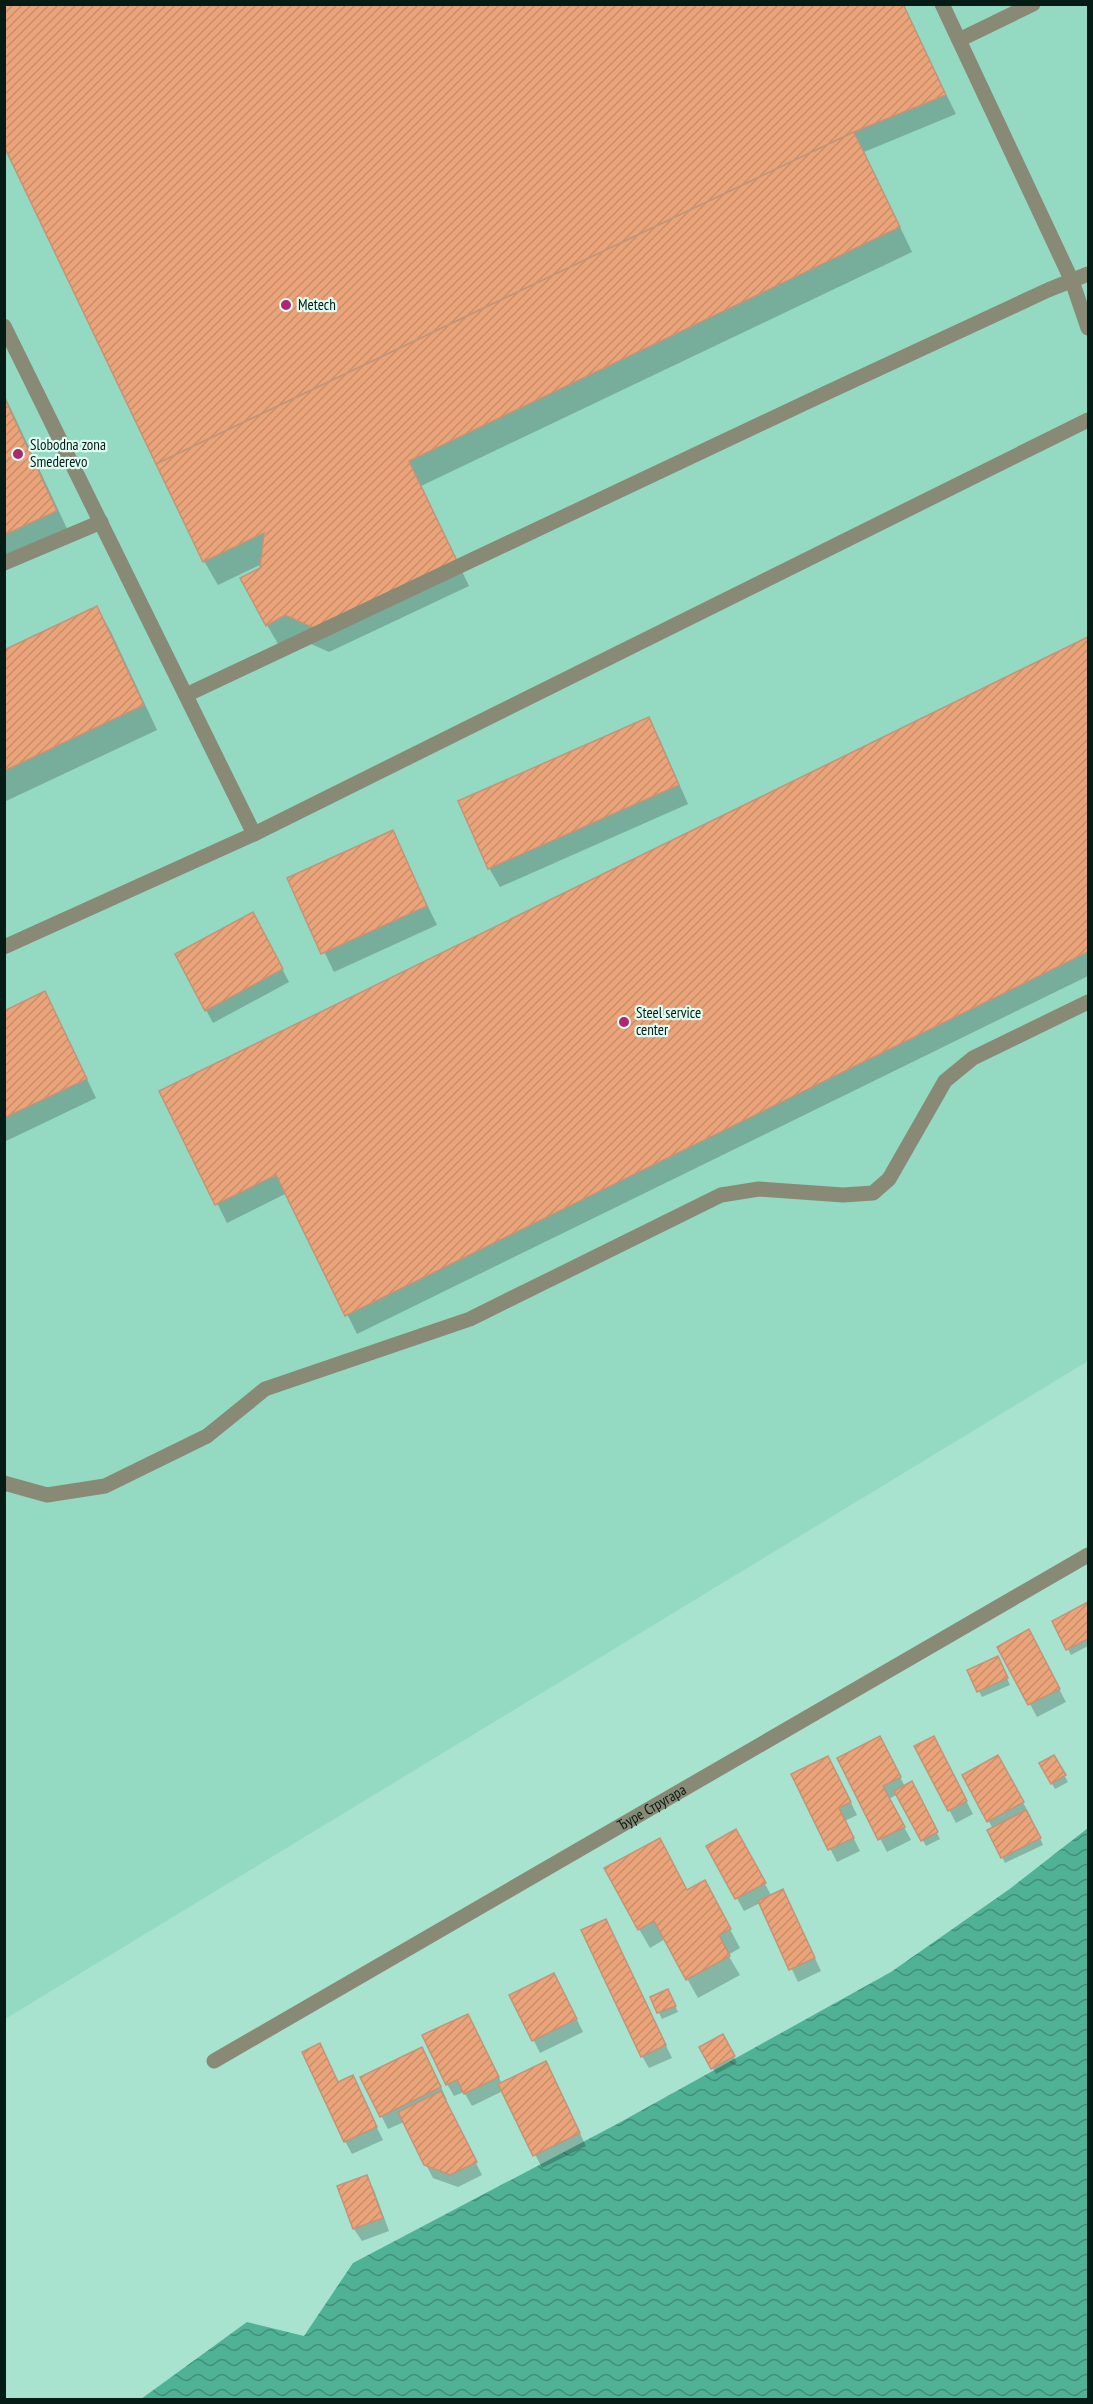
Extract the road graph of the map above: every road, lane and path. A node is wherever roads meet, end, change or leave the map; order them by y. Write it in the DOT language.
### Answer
graph roads {
  1 [pos="942,4"];
  2 [pos="1033,4"];
  3 [pos="959,40"];
  4 [pos="1089,274"];
  5 [pos="1072,281"];
  6 [pos="4,327"];
  7 [pos="1089,328"];
  8 [pos="1089,420"];
  9 [pos="101,522"];
  10 [pos="4,563"];
  11 [pos="186,695"];
  12 [pos="254,834"];
  13 [pos="4,946"];
  14 [pos="1089,1002"];
  15 [pos="4,1483"];
  16 [pos="1089,1555"];
  17 [pos="214,2061"];
  1 -- 3 [label="street"];
  2 -- 3 [label="street"];
  3 -- 5 [label="street"];
  4 -- 5 [label="street"];
  5 -- 7 [label="street"];
  5 -- 11 [label="street"];
  6 -- 9 [label="street"];
  8 -- 12 [label="street"];
  9 -- 10 [label="street"];
  9 -- 11 [label="street"];
  11 -- 12 [label="street"];
  12 -- 13 [label="street"];
  14 -- 15 [label="street"];
  16 -- 17 [label="street, Ђуре Стругара"];
}
